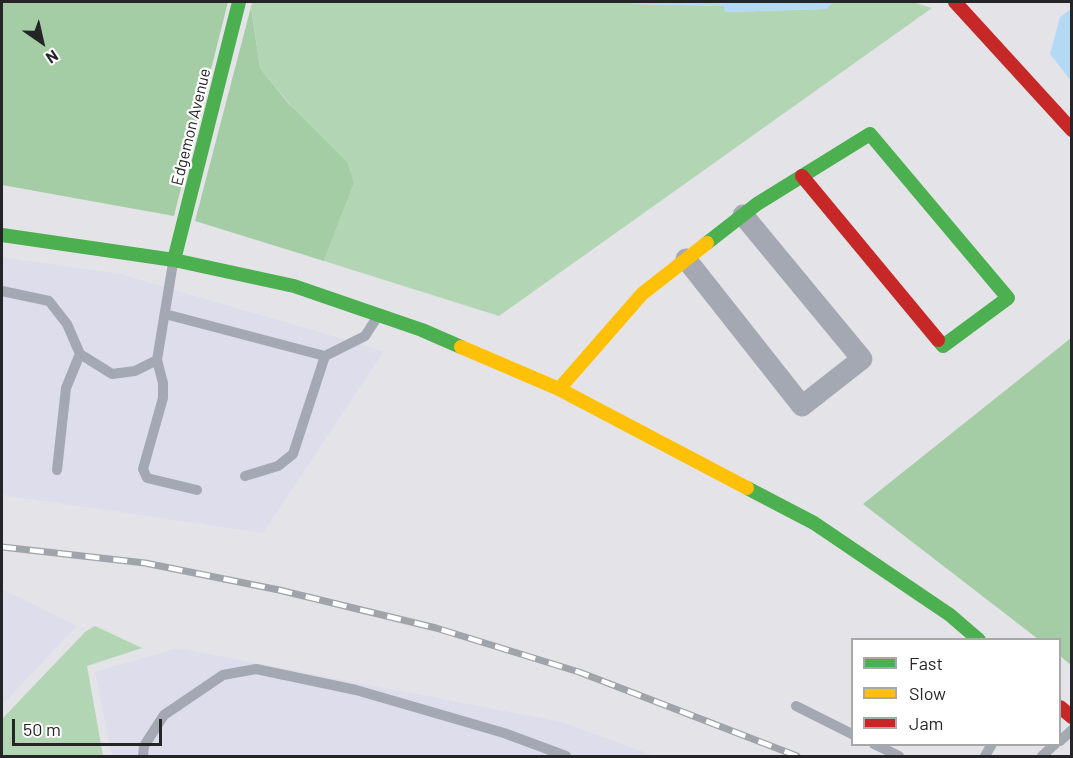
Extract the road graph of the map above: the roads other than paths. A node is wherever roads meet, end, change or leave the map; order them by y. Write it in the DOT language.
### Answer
graph roads {
  1 [pos="239,2"];
  2 [pos="955,2"];
  3 [pos="1071,130"];
  4 [pos="802,176"];
  5 [pos="743,215"];
  6 [pos="2,235"];
  7 [pos="686,259"];
  8 [pos="174,260"];
  9 [pos="2,291"];
  10 [pos="165,314"];
  11 [pos="378,315"];
  12 [pos="80,354"];
  13 [pos="325,356"];
  14 [pos="157,360"];
  15 [pos="558,388"];
  16 [pos="57,470"];
  17 [pos="245,476"];
  18 [pos="197,490"];
  19 [pos="978,638"];
  20 [pos="796,706"];
  21 [pos="851,734"];
  22 [pos="878,746"];
  23 [pos="143,756"];
  24 [pos="566,756"];
  25 [pos="898,756"];
  1 -- 8 [label="street, Edgemon Avenue"];
  2 -- 3 [label="street"];
  4 -- 4 [label="street"];
  4 -- 5 [label="street"];
  5 -- 7 [label="street"];
  5 -- 7 [label="street"];
  6 -- 8 [label="street"];
  7 -- 15 [label="street"];
  8 -- 10 [label="lane"];
  8 -- 11 [label="street"];
  9 -- 12 [label="lane"];
  10 -- 13 [label="lane"];
  10 -- 14 [label="lane"];
  11 -- 13 [label="lane"];
  11 -- 15 [label="street"];
  12 -- 14 [label="lane"];
  12 -- 16 [label="lane"];
  13 -- 17 [label="lane"];
  14 -- 18 [label="lane"];
  15 -- 19 [label="street"];
  20 -- 21 [label="lane"];
  22 -- 25 [label="lane"];
  23 -- 24 [label="lane"];
}
